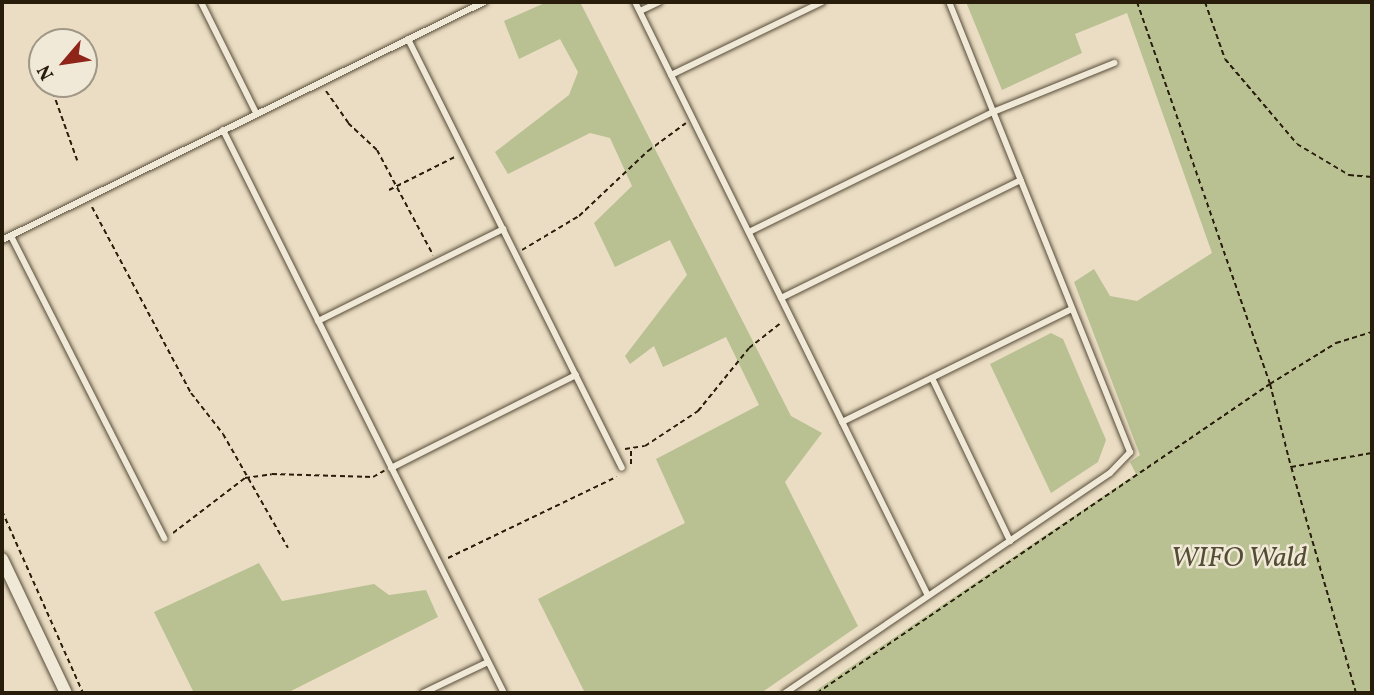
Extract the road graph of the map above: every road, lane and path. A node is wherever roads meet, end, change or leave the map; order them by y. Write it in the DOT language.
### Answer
graph roads {
  1 [pos="201,2"];
  2 [pos="484,2"];
  3 [pos="635,2"];
  4 [pos="659,2"];
  5 [pos="822,2"];
  6 [pos="948,2"];
  7 [pos="1137,2"];
  8 [pos="1205,2"];
  9 [pos="640,11"];
  10 [pos="408,39"];
  11 [pos="1114,63"];
  12 [pos="671,75"];
  13 [pos="320,82"];
  14 [pos="55,98"];
  15 [pos="993,112"];
  16 [pos="257,113"];
  17 [pos="693,119"];
  18 [pos="223,130"];
  19 [pos="465,152"];
  20 [pos="77,160"];
  21 [pos="1372,177"];
  22 [pos="1021,180"];
  23 [pos="397,185"];
  24 [pos="388,190"];
  25 [pos="87,197"];
  26 [pos="503,229"];
  27 [pos="749,232"];
  28 [pos="11,236"];
  29 [pos="2,240"];
  30 [pos="515,253"];
  31 [pos="436,263"];
  32 [pos="781,298"];
  33 [pos="1072,309"];
  34 [pos="790,317"];
  35 [pos="318,321"];
  36 [pos="1372,332"];
  37 [pos="576,375"];
  38 [pos="932,378"];
  39 [pos="1270,384"];
  40 [pos="842,422"];
  41 [pos="613,449"];
  42 [pos="631,449"];
  43 [pos="1372,453"];
  44 [pos="1291,467"];
  45 [pos="391,468"];
  46 [pos="622,468"];
  47 [pos="247,478"];
  48 [pos="2,511"];
  49 [pos="164,538"];
  50 [pos="1010,541"];
  51 [pos="288,548"];
  52 [pos="2,559"];
  53 [pos="439,563"];
  54 [pos="928,596"];
  55 [pos="488,662"];
  56 [pos="66,693"];
  57 [pos="83,693"];
  58 [pos="423,693"];
  59 [pos="504,693"];
  60 [pos="785,693"];
  61 [pos="817,693"];
  62 [pos="1356,693"];
  1 -- 16 [label="lane"];
  2 -- 10 [label="lane"];
  3 -- 9 [label="lane"];
  4 -- 9 [label="lane"];
  5 -- 12 [label="lane"];
  6 -- 15 [label="lane"];
  7 -- 39 [label="path"];
  8 -- 21 [label="path"];
  9 -- 12 [label="lane"];
  10 -- 13 [label="lane"];
  10 -- 19 [label="lane"];
  11 -- 15 [label="lane"];
  12 -- 17 [label="lane"];
  13 -- 16 [label="lane"];
  13 -- 23 [label="path"];
  14 -- 20 [label="path"];
  15 -- 22 [label="lane"];
  15 -- 27 [label="lane"];
  16 -- 18 [label="lane"];
  17 -- 27 [label="lane"];
  17 -- 30 [label="path"];
  18 -- 25 [label="lane"];
  18 -- 35 [label="lane"];
  19 -- 23 [label="path"];
  19 -- 26 [label="lane"];
  22 -- 32 [label="lane"];
  22 -- 33 [label="lane"];
  23 -- 24 [label="path"];
  23 -- 31 [label="path"];
  25 -- 28 [label="lane"];
  25 -- 47 [label="path"];
  26 -- 30 [label="lane"];
  26 -- 31 [label="lane"];
  27 -- 32 [label="lane"];
  28 -- 29 [label="lane"];
  28 -- 49 [label="lane"];
  30 -- 37 [label="lane"];
  31 -- 35 [label="lane"];
  32 -- 34 [label="lane"];
  33 -- 38 [label="lane"];
  33 -- 50 [label="lane"];
  34 -- 40 [label="lane"];
  34 -- 42 [label="path"];
  35 -- 45 [label="lane"];
  36 -- 39 [label="path"];
  37 -- 41 [label="lane"];
  37 -- 45 [label="lane"];
  38 -- 40 [label="lane"];
  38 -- 50 [label="lane"];
  39 -- 44 [label="path"];
  39 -- 61 [label="path"];
  40 -- 54 [label="lane"];
  41 -- 42 [label="path"];
  41 -- 46 [label="lane"];
  42 -- 53 [label="path"];
  43 -- 44 [label="path"];
  44 -- 62 [label="path"];
  45 -- 47 [label="path"];
  45 -- 53 [label="lane"];
  47 -- 49 [label="path"];
  47 -- 51 [label="path"];
  48 -- 57 [label="path"];
  50 -- 54 [label="lane"];
  52 -- 56 [label="street"];
  53 -- 55 [label="lane"];
  54 -- 60 [label="lane"];
  55 -- 58 [label="lane"];
  55 -- 59 [label="lane"];
}
